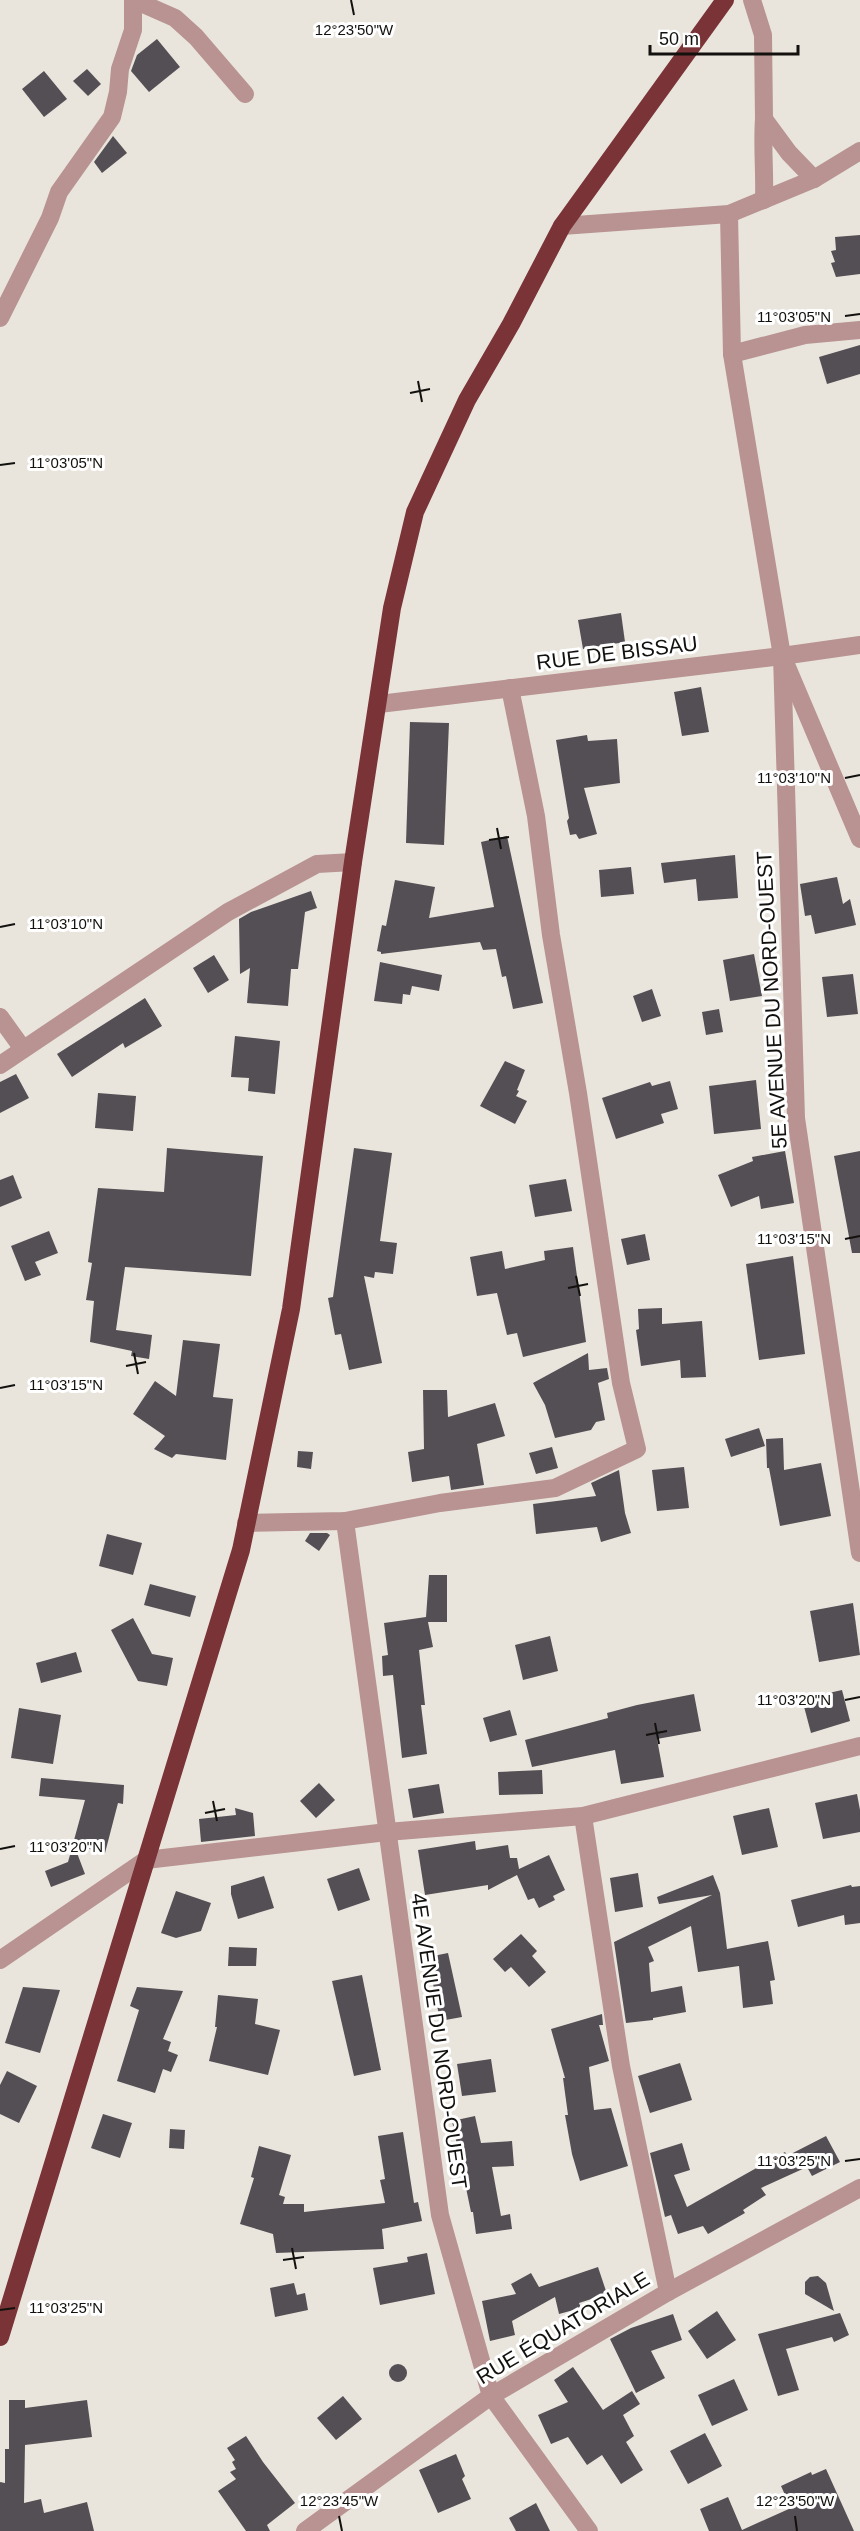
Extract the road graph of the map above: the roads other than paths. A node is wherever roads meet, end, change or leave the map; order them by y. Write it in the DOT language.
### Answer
graph roads {
  1 [pos="132,0"];
  2 [pos="139,0"];
  3 [pos="726,0"];
  4 [pos="752,0"];
  5 [pos="245,94"];
  6 [pos="764,119"];
  7 [pos="860,151"];
  8 [pos="814,179"];
  9 [pos="764,200"];
  10 [pos="729,214"];
  11 [pos="562,226"];
  12 [pos="0,318"];
  13 [pos="860,330"];
  14 [pos="732,354"];
  15 [pos="860,645"];
  16 [pos="782,656"];
  17 [pos="510,688"];
  18 [pos="379,704"];
  19 [pos="860,839"];
  20 [pos="353,862"];
  21 [pos="0,1017"];
  22 [pos="23,1050"];
  23 [pos="0,1065"];
  24 [pos="345,1521"];
  25 [pos="246,1523"];
  26 [pos="860,1553"];
  27 [pos="860,1746"];
  28 [pos="583,1816"];
  29 [pos="387,1832"];
  30 [pos="146,1860"];
  31 [pos="2,1953"];
  32 [pos="860,2188"];
  33 [pos="668,2292"];
  34 [pos="0,2337"];
  35 [pos="491,2396"];
  36 [pos="325,2525"];
  37 [pos="305,2531"];
  38 [pos="589,2531"];
  1 -- 12 [label="street"];
  2 -- 5 [label="street"];
  3 -- 11 [label="highway"];
  4 -- 6 [label="street"];
  6 -- 8 [label="street"];
  6 -- 9 [label="street"];
  7 -- 8 [label="street"];
  8 -- 9 [label="street"];
  9 -- 10 [label="street"];
  10 -- 11 [label="street"];
  10 -- 14 [label="street"];
  11 -- 18 [label="highway"];
  13 -- 14 [label="street"];
  14 -- 16 [label="street"];
  15 -- 16 [label="street, RUE DE BISSAU"];
  16 -- 17 [label="street, RUE DE BISSAU"];
  16 -- 19 [label="street"];
  16 -- 26 [label="street, 5E AVENUE DU NORD-OUEST"];
  17 -- 18 [label="street, RUE DE BISSAU"];
  17 -- 24 [label="street"];
  18 -- 20 [label="highway"];
  20 -- 22 [label="street"];
  20 -- 25 [label="highway"];
  21 -- 22 [label="street"];
  22 -- 23 [label="street"];
  24 -- 25 [label="street"];
  24 -- 29 [label="street, 4E AVENUE DU NORD-OUEST"];
  25 -- 30 [label="highway"];
  27 -- 28 [label="street"];
  28 -- 29 [label="street"];
  28 -- 33 [label="street"];
  29 -- 30 [label="street"];
  29 -- 35 [label="street, 4E AVENUE DU NORD-OUEST"];
  30 -- 31 [label="street"];
  30 -- 34 [label="highway"];
  32 -- 33 [label="street, RUE ÉQUATORIALE"];
  33 -- 35 [label="street, RUE ÉQUATORIALE"];
  35 -- 36 [label="street, RUE ÉQUATORIALE"];
  35 -- 38 [label="street, 4E AVENUE DU NORD-OUEST"];
  36 -- 37 [label="street, RUE ÉQUATORIALE"];
}
